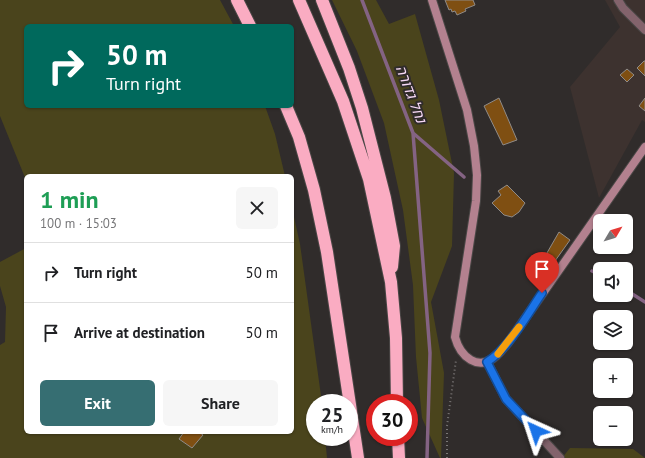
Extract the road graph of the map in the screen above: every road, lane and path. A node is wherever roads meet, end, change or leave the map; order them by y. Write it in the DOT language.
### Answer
graph roads {
  1 [pos="237,0"];
  2 [pos="300,0"];
  3 [pos="322,0"];
  4 [pos="432,0"];
  5 [pos="618,0"];
  6 [pos="249,24"];
  7 [pos="645,30"];
  8 [pos="287,108"];
  9 [pos="645,147"];
  10 [pos="391,282"];
  11 [pos="458,347"];
  12 [pos="487,362"];
  13 [pos="397,394"];
  14 [pos="398,446"];
  15 [pos="358,458"];
  16 [pos="399,458"];
  17 [pos="447,458"];
  18 [pos="560,458"];
  1 -- 6 [label="highway"];
  2 -- 10 [label="highway"];
  3 -- 10 [label="highway"];
  4 -- 11 [label="street"];
  5 -- 7 [label="street"];
  8 -- 15 [label="highway"];
  9 -- 12 [label="street"];
  10 -- 13 [label="highway"];
  11 -- 12 [label="street"];
  11 -- 17 [label="path"];
  12 -- 18 [label="street"];
  14 -- 16 [label="highway"];
}
